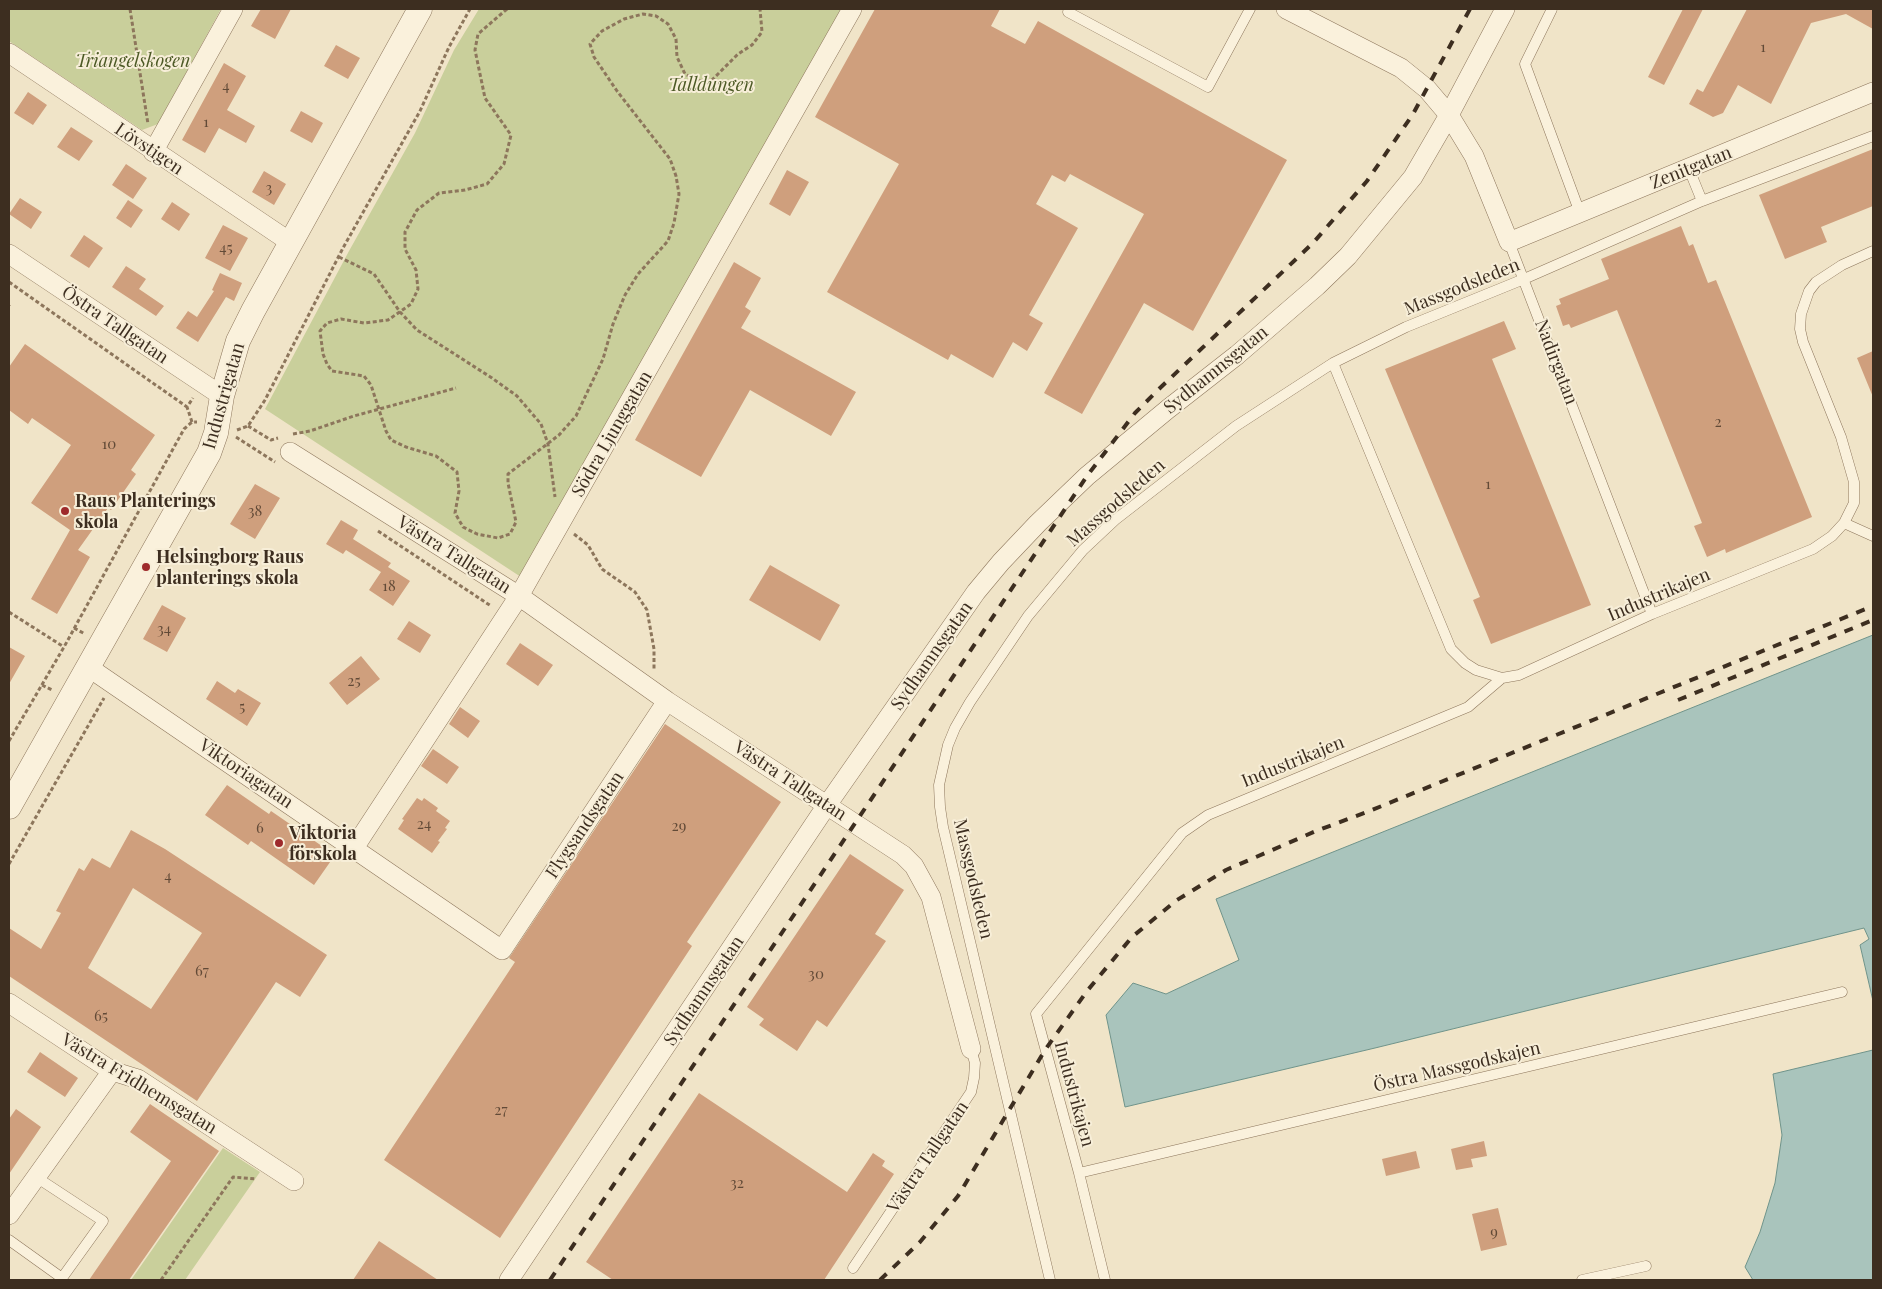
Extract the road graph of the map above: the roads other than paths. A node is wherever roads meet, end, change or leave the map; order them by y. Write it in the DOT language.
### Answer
graph roads {
  1 [pos="232,9"];
  2 [pos="420,9"];
  3 [pos="852,9"];
  4 [pos="1070,9"];
  5 [pos="1250,9"];
  6 [pos="1286,9"];
  7 [pos="1505,9"];
  8 [pos="1552,9"];
  9 [pos="9,54"];
  10 [pos="1873,92"];
  11 [pos="1449,115"];
  12 [pos="1873,136"];
  13 [pos="153,152"];
  14 [pos="1689,169"];
  15 [pos="1702,201"];
  16 [pos="1580,213"];
  17 [pos="290,242"];
  18 [pos="1510,242"];
  19 [pos="1873,252"];
  20 [pos="9,254"];
  21 [pos="1524,279"];
  22 [pos="1333,363"];
  23 [pos="222,396"];
  24 [pos="286,442"];
  25 [pos="1844,523"];
  26 [pos="1873,536"];
  27 [pos="519,596"];
  28 [pos="1652,614"];
  29 [pos="88,667"];
  30 [pos="1502,678"];
  31 [pos="661,696"];
  32 [pos="827,805"];
  33 [pos="9,808"];
  34 [pos="354,848"];
  35 [pos="502,950"];
  36 [pos="1842,992"];
  37 [pos="9,1003"];
  38 [pos="971,1049"];
  39 [pos="112,1071"];
  40 [pos="1079,1173"];
  41 [pos="36,1176"];
  42 [pos="294,1181"];
  43 [pos="9,1216"];
  44 [pos="9,1240"];
  45 [pos="1646,1266"];
  46 [pos="854,1268"];
  47 [pos="509,1280"];
  48 [pos="1050,1280"];
  49 [pos="1105,1280"];
  50 [pos="1582,1280"];
  1 -- 13 [label="street"];
  2 -- 17 [label="street, Industrigatan"];
  3 -- 27 [label="street, Södra Ljunggatan"];
  4 -- 5 [label="lane"];
  6 -- 11 [label="street, Nadirgatan"];
  7 -- 11 [label="street, Sydhamnsgatan"];
  8 -- 16 [label="lane"];
  9 -- 13 [label="street, Lövstigen"];
  10 -- 14 [label="street, Zenitgatan"];
  11 -- 18 [label="street, Nadirgatan"];
  11 -- 32 [label="street, Sydhamnsgatan"];
  12 -- 15 [label="lane, Massgodsleden"];
  13 -- 17 [label="street, Lövstigen"];
  14 -- 15 [label="lane"];
  14 -- 16 [label="street, Zenitgatan"];
  15 -- 21 [label="lane, Massgodsleden"];
  16 -- 18 [label="street, Zenitgatan"];
  17 -- 23 [label="street, Industrigatan"];
  18 -- 21 [label="lane, Nadirgatan"];
  19 -- 25 [label="lane"];
  20 -- 23 [label="street, Östra Tallgatan"];
  21 -- 22 [label="lane, Massgodsleden"];
  21 -- 28 [label="lane, Nadirgatan"];
  22 -- 30 [label="lane"];
  22 -- 48 [label="lane, Massgodsleden"];
  23 -- 29 [label="street, Industrigatan"];
  24 -- 27 [label="street, Västra Tallgatan"];
  25 -- 26 [label="lane"];
  25 -- 28 [label="lane, Industrikajen"];
  27 -- 31 [label="street, Västra Tallgatan"];
  27 -- 34 [label="street, Södra Ljunggatan"];
  28 -- 30 [label="lane, Industrikajen"];
  29 -- 33 [label="street, Industrigatan"];
  29 -- 34 [label="street, Viktoriagatan"];
  30 -- 40 [label="lane, Industrikajen"];
  31 -- 32 [label="street, Västra Tallgatan"];
  31 -- 35 [label="street, Flygsandsgatan"];
  32 -- 38 [label="street, Västra Tallgatan"];
  32 -- 47 [label="street, Sydhamnsgatan"];
  34 -- 35 [label="street, Viktoriagatan"];
  36 -- 40 [label="lane, Östra Massgodskajen"];
  37 -- 39 [label="street, Västra Fridhemsgatan"];
  38 -- 46 [label="lane, Västra Tallgatan"];
  39 -- 41 [label="street"];
  39 -- 42 [label="street, Västra Fridhemsgatan"];
  40 -- 49 [label="lane, Industrikajen"];
  41 -- 43 [label="street"];
  41 -- 44 [label="lane"];
  45 -- 50 [label="lane"];
}
